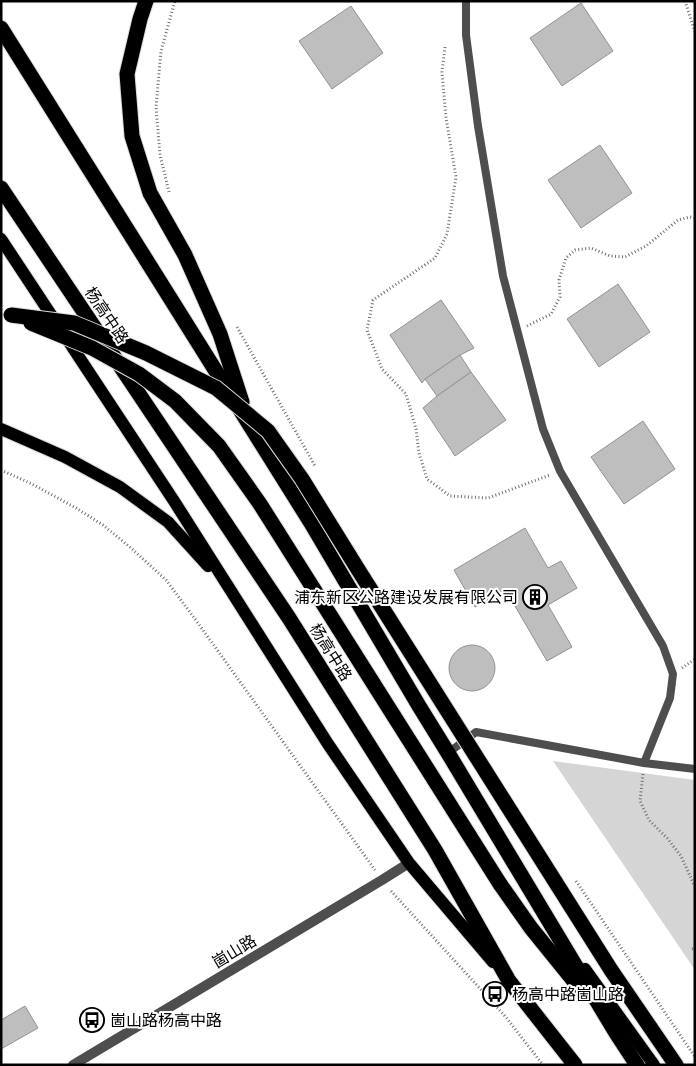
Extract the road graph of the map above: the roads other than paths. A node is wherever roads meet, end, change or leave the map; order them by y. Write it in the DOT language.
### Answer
graph roads {
  1 [pos="146,1"];
  2 [pos="466,1"];
  3 [pos="1,28"];
  4 [pos="1,188"];
  5 [pos="1,240"];
  6 [pos="6,314"];
  7 [pos="249,425"];
  8 [pos="1,429"];
  9 [pos="233,594"];
  10 [pos="448,753"];
  11 [pos="644,763"];
  12 [pos="695,769"];
  13 [pos="410,862"];
  14 [pos="545,914"];
  15 [pos="509,981"];
  16 [pos="616,1033"];
  17 [pos="72,1065"];
  18 [pos="575,1065"];
  19 [pos="637,1065"];
  20 [pos="654,1065"];
  21 [pos="676,1065"];
  1 -- 7 [label="highway"];
  2 -- 11 [label="lane"];
  3 -- 7 [label="highway"];
  4 -- 15 [label="highway, 杨高中路"];
  5 -- 9 [label="main road"];
  6 -- 16 [label="highway, bridge"];
  6 -- 21 [label="highway, bridge"];
  7 -- 10 [label="highway"];
  8 -- 9 [label="main road, bridge"];
  9 -- 13 [label="main road"];
  10 -- 11 [label="lane"];
  10 -- 14 [label="highway"];
  11 -- 12 [label="lane"];
  13 -- 15 [label="main road"];
  13 -- 17 [label="street, 崮山路"];
  14 -- 16 [label="highway"];
  14 -- 20 [label="main road"];
  15 -- 18 [label="highway, 杨高中路"];
  16 -- 19 [label="highway"];
}
